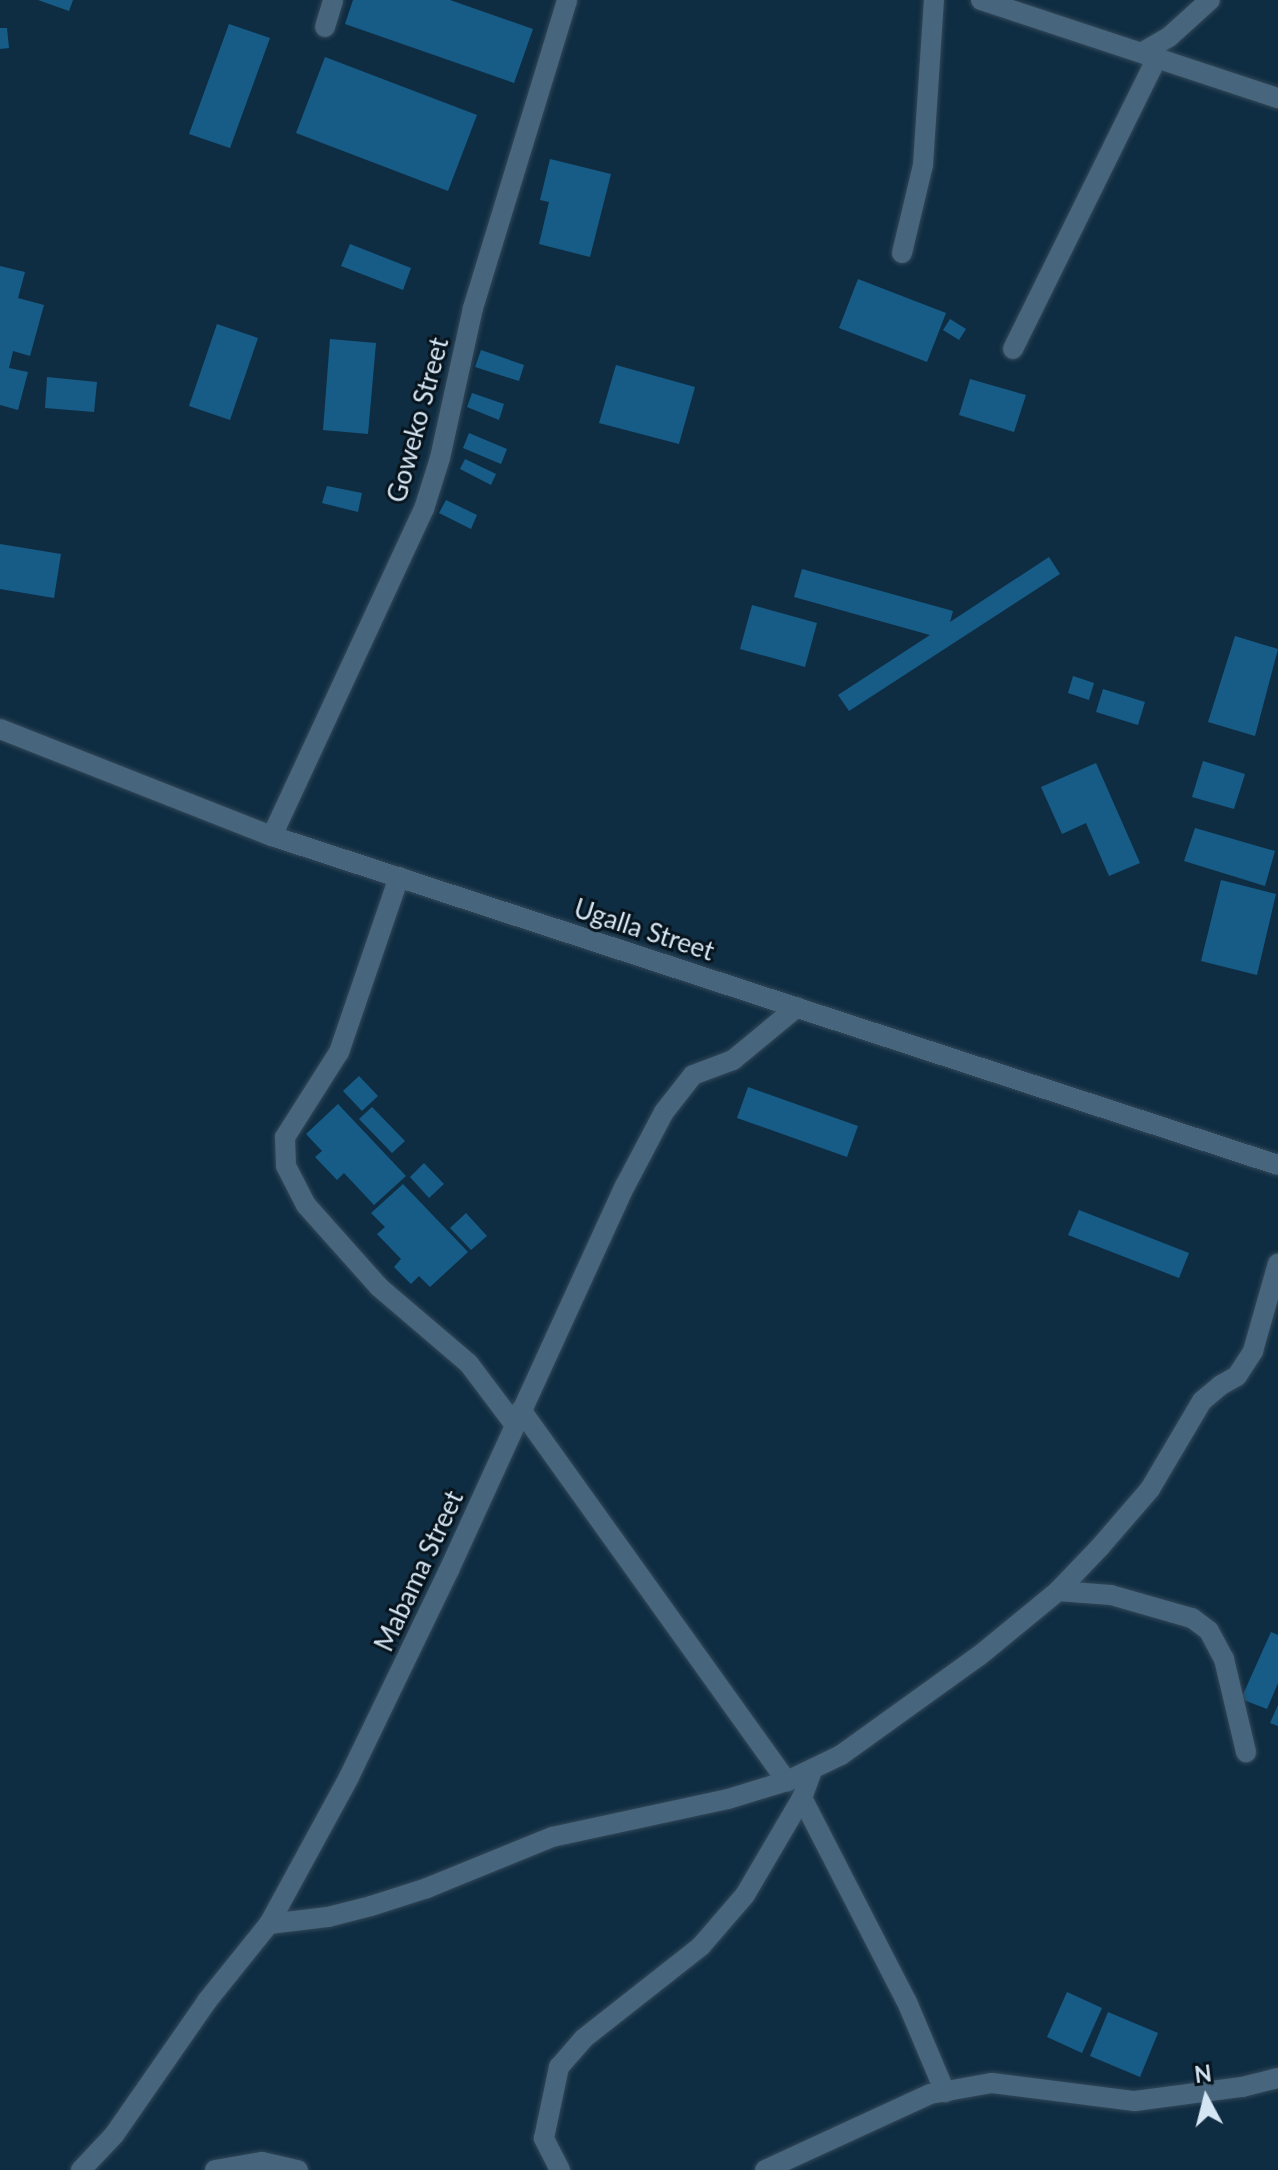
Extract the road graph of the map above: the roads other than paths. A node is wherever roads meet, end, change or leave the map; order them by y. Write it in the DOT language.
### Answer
graph roads {
  1 [pos="333,0"];
  2 [pos="567,0"];
  3 [pos="934,0"];
  4 [pos="981,0"];
  5 [pos="1210,0"];
  6 [pos="325,27"];
  7 [pos="1151,54"];
  8 [pos="1278,98"];
  9 [pos="902,253"];
  10 [pos="1013,349"];
  11 [pos="0,729"];
  12 [pos="272,836"];
  13 [pos="399,877"];
  14 [pos="797,1007"];
  15 [pos="1278,1165"];
  16 [pos="1278,1263"];
  17 [pos="518,1418"];
  18 [pos="1058,1591"];
  19 [pos="1246,1752"];
  20 [pos="812,1771"];
  21 [pos="787,1781"];
  22 [pos="802,1798"];
  23 [pos="269,1924"];
  24 [pos="1278,2078"];
  25 [pos="945,2092"];
  26 [pos="81,2170"];
  27 [pos="215,2170"];
  28 [pos="298,2170"];
  29 [pos="560,2170"];
  30 [pos="765,2170"];
  1 -- 6 [label="street"];
  2 -- 12 [label="street, Goweko Street"];
  3 -- 9 [label="street"];
  4 -- 7 [label="street"];
  5 -- 7 [label="street"];
  7 -- 8 [label="street"];
  7 -- 10 [label="street"];
  11 -- 12 [label="street, Ugalla Street"];
  12 -- 13 [label="street, Ugalla Street"];
  13 -- 14 [label="street, Ugalla Street"];
  13 -- 17 [label="street"];
  14 -- 15 [label="street, Ugalla Street"];
  14 -- 17 [label="street, Mabama Street"];
  16 -- 18 [label="street"];
  17 -- 21 [label="street"];
  17 -- 23 [label="street, Mabama Street"];
  18 -- 19 [label="street"];
  18 -- 20 [label="street"];
  20 -- 21 [label="street"];
  20 -- 22 [label="street"];
  21 -- 23 [label="street"];
  22 -- 25 [label="street"];
  22 -- 29 [label="street"];
  23 -- 26 [label="street, Mabama Street"];
  24 -- 25 [label="street"];
  25 -- 30 [label="street"];
  27 -- 28 [label="street"];
}
